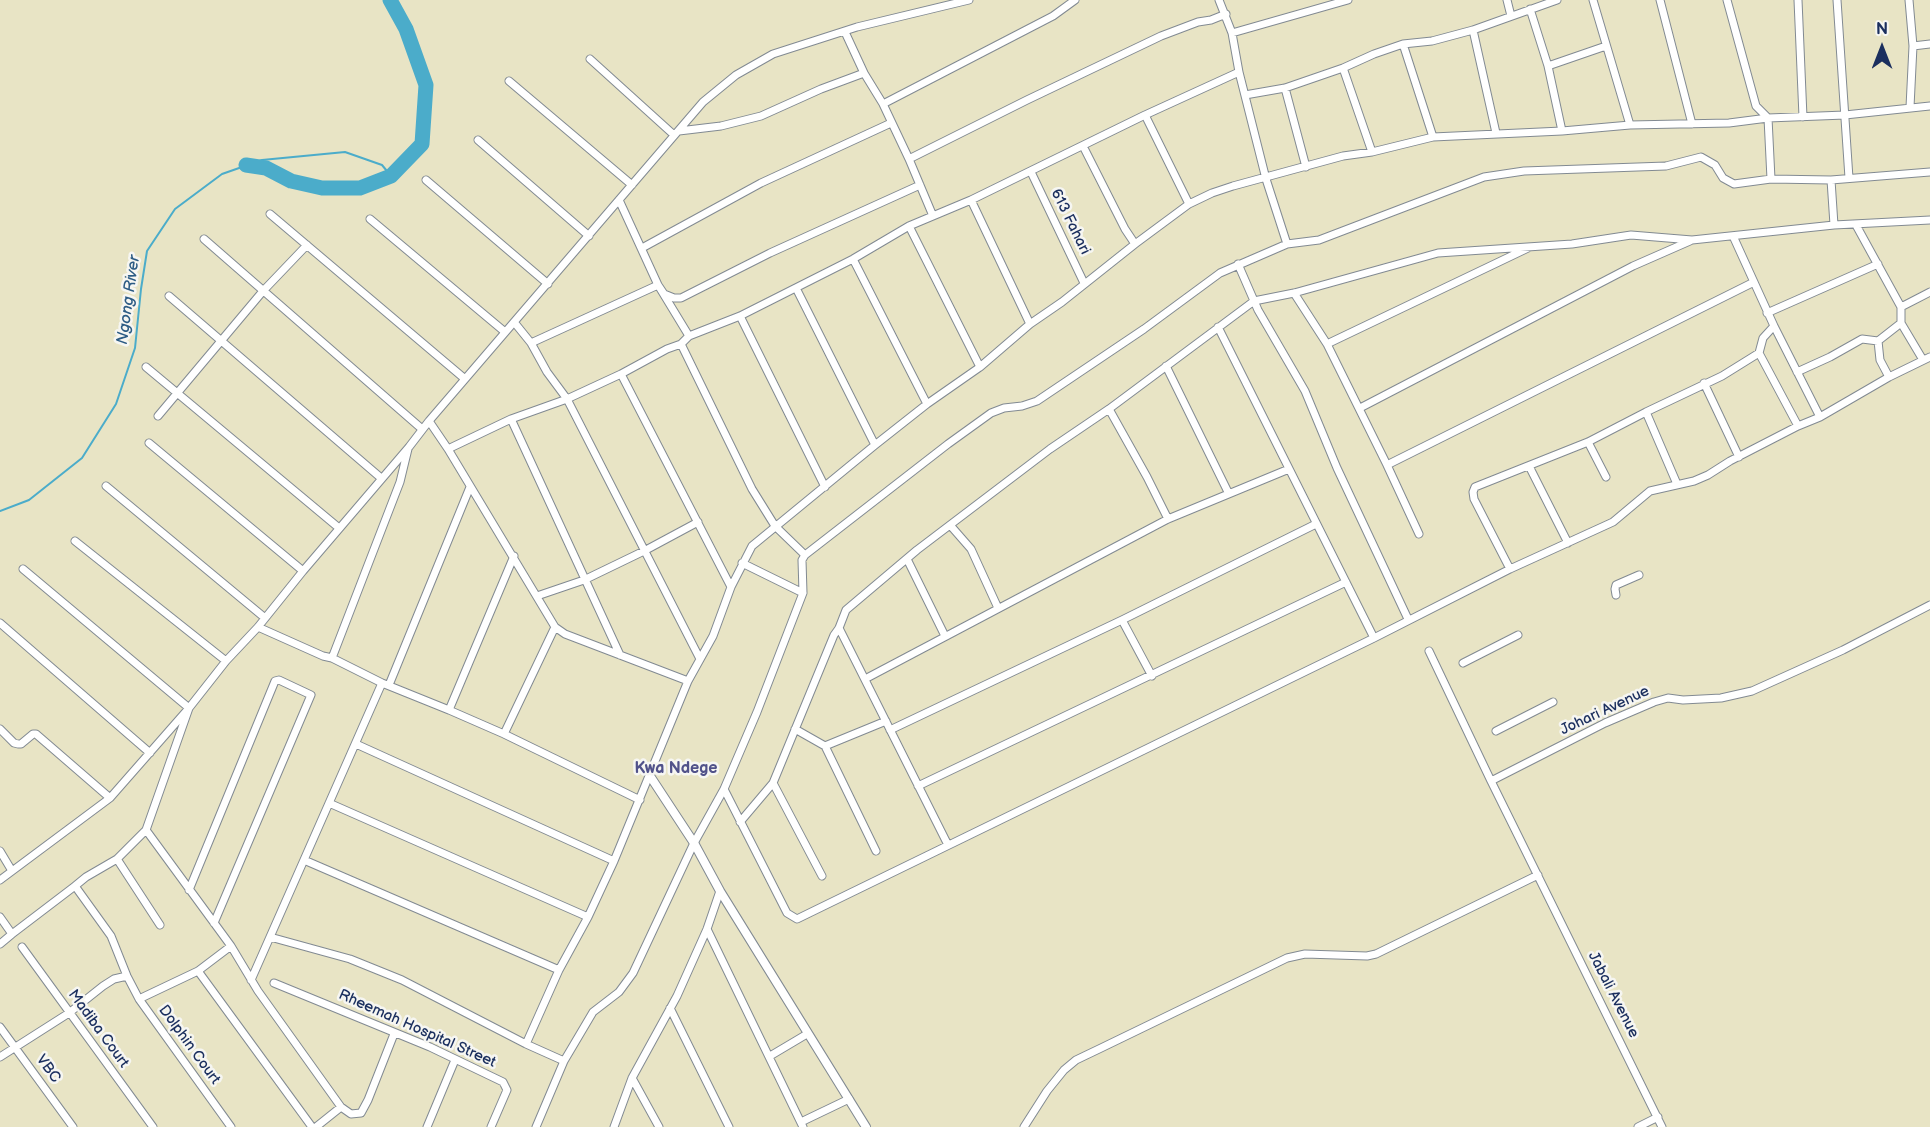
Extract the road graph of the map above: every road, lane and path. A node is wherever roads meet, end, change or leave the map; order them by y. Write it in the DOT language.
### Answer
graph roads {
  1 [pos="969,0"];
  2 [pos="1075,0"];
  3 [pos="1219,0"];
  4 [pos="1348,0"];
  5 [pos="1507,0"];
  6 [pos="1557,0"];
  7 [pos="1593,0"];
  8 [pos="1660,0"];
  9 [pos="1727,0"];
  10 [pos="1798,0"];
  11 [pos="1837,0"];
  12 [pos="1909,0"];
  13 [pos="1530,9"];
  14 [pos="1226,14"];
  15 [pos="1511,16"];
  16 [pos="1473,30"];
  17 [pos="845,32"];
  18 [pos="1232,33"];
  19 [pos="1403,44"];
  20 [pos="1930,44"];
  21 [pos="1606,46"];
  22 [pos="1913,46"];
  23 [pos="590,59"];
  24 [pos="1548,66"];
  25 [pos="1342,68"];
  26 [pos="1239,72"];
  27 [pos="864,73"];
  28 [pos="509,81"];
  29 [pos="1285,87"];
  30 [pos="1245,95"];
  31 [pos="882,104"];
  32 [pos="1930,106"];
  33 [pos="1910,107"];
  34 [pos="1145,115"];
  35 [pos="1845,115"];
  36 [pos="1803,117"];
  37 [pos="1768,118"];
  38 [pos="891,123"];
  39 [pos="1692,124"];
  40 [pos="1630,125"];
  41 [pos="1562,131"];
  42 [pos="676,133"];
  43 [pos="1496,133"];
  44 [pos="1433,137"];
  45 [pos="478,140"];
  46 [pos="1083,146"];
  47 [pos="1372,152"];
  48 [pos="909,159"];
  49 [pos="1306,167"];
  50 [pos="1031,172"];
  51 [pos="1930,172"];
  52 [pos="1266,178"];
  53 [pos="1849,178"];
  54 [pos="1770,179"];
  55 [pos="426,180"];
  56 [pos="1831,180"];
  57 [pos="632,185"];
  58 [pos="920,185"];
  59 [pos="619,200"];
  60 [pos="971,200"];
  61 [pos="1189,204"];
  62 [pos="270,214"];
  63 [pos="933,216"];
  64 [pos="370,219"];
  65 [pos="1930,220"];
  66 [pos="1834,225"];
  67 [pos="1856,225"];
  68 [pos="909,226"];
  69 [pos="589,236"];
  70 [pos="1733,236"];
  71 [pos="204,239"];
  72 [pos="1692,240"];
  73 [pos="1135,244"];
  74 [pos="1287,244"];
  75 [pos="307,245"];
  76 [pos="1533,246"];
  77 [pos="642,248"];
  78 [pos="853,259"];
  79 [pos="1238,264"];
  80 [pos="1878,264"];
  81 [pos="1754,282"];
  82 [pos="1084,283"];
  83 [pos="548,284"];
  84 [pos="658,285"];
  85 [pos="796,288"];
  86 [pos="263,291"];
  87 [pos="1930,292"];
  88 [pos="1294,293"];
  89 [pos="169,296"];
  90 [pos="1254,301"];
  91 [pos="1901,308"];
  92 [pos="1767,313"];
  93 [pos="740,316"];
  94 [pos="514,322"];
  95 [pos="1900,323"];
  96 [pos="1030,324"];
  97 [pos="1774,326"];
  98 [pos="1218,327"];
  99 [pos="505,332"];
  100 [pos="689,336"];
  101 [pos="221,340"];
  102 [pos="1878,341"];
  103 [pos="531,343"];
  104 [pos="681,344"];
  105 [pos="1327,344"];
  106 [pos="1759,353"];
  107 [pos="1927,358"];
  108 [pos="1166,366"];
  109 [pos="146,367"];
  110 [pos="980,367"];
  111 [pos="1797,372"];
  112 [pos="621,374"];
  113 [pos="1889,377"];
  114 [pos="465,379"];
  115 [pos="1704,383"];
  116 [pos="177,393"];
  117 [pos="567,399"];
  118 [pos="927,404"];
  119 [pos="1360,408"];
  120 [pos="1108,409"];
  121 [pos="1646,412"];
  122 [pos="158,416"];
  123 [pos="1820,417"];
  124 [pos="511,419"];
  125 [pos="429,421"];
  126 [pos="1798,426"];
  127 [pos="422,429"];
  128 [pos="1588,442"];
  129 [pos="148,443"];
  130 [pos="875,446"];
  131 [pos="409,447"];
  132 [pos="448,449"];
  133 [pos="1740,457"];
  134 [pos="1387,465"];
  135 [pos="1529,466"];
  136 [pos="1289,469"];
  137 [pos="1606,477"];
  138 [pos="381,478"];
  139 [pos="1677,484"];
  140 [pos="106,486"];
  141 [pos="470,487"];
  142 [pos="825,487"];
  143 [pos="1228,492"];
  144 [pos="1168,519"];
  145 [pos="698,522"];
  146 [pos="1316,524"];
  147 [pos="950,525"];
  148 [pos="775,526"];
  149 [pos="339,528"];
  150 [pos="1419,534"];
  151 [pos="75,541"];
  152 [pos="1568,543"];
  153 [pos="644,551"];
  154 [pos="805,555"];
  155 [pos="513,556"];
  156 [pos="907,559"];
  157 [pos="742,562"];
  158 [pos="23,569"];
  159 [pos="1510,569"];
  160 [pos="303,571"];
  161 [pos="1639,575"];
  162 [pos="584,580"];
  163 [pos="1346,582"];
  164 [pos="731,586"];
  165 [pos="803,593"];
  166 [pos="1616,595"];
  167 [pos="537,596"];
  168 [pos="1930,605"];
  169 [pos="998,608"];
  170 [pos="265,618"];
  171 [pos="1408,619"];
  172 [pos="1122,620"];
  173 [pos="0,623"];
  174 [pos="258,627"];
  175 [pos="555,627"];
  176 [pos="839,628"];
  177 [pos="1518,635"];
  178 [pos="945,636"];
  179 [pos="1374,638"];
  180 [pos="1429,651"];
  181 [pos="620,655"];
  182 [pos="332,658"];
  183 [pos="700,659"];
  184 [pos="226,661"];
  185 [pos="1463,663"];
  186 [pos="1152,676"];
  187 [pos="865,679"];
  188 [pos="688,681"];
  189 [pos="386,684"];
  190 [pos="1553,702"];
  191 [pos="189,708"];
  192 [pos="449,710"];
  193 [pos="886,721"];
  194 [pos="0,729"];
  195 [pos="795,729"];
  196 [pos="890,730"];
  197 [pos="1496,731"];
  198 [pos="504,734"];
  199 [pos="356,744"];
  200 [pos="825,746"];
  201 [pos="150,753"];
  202 [pos="650,776"];
  203 [pos="1491,781"];
  204 [pos="773,783"];
  205 [pos="918,786"];
  206 [pos="724,789"];
  207 [pos="110,798"];
  208 [pos="640,800"];
  209 [pos="329,803"];
  210 [pos="740,822"];
  211 [pos="146,830"];
  212 [pos="694,843"];
  213 [pos="948,845"];
  214 [pos="0,851"];
  215 [pos="876,851"];
  216 [pos="117,859"];
  217 [pos="304,860"];
  218 [pos="614,861"];
  219 [pos="12,871"];
  220 [pos="1538,875"];
  221 [pos="822,876"];
  222 [pos="0,880"];
  223 [pos="75,886"];
  224 [pos="189,890"];
  225 [pos="720,891"];
  226 [pos="0,917"];
  227 [pos="588,917"];
  228 [pos="214,923"];
  229 [pos="160,925"];
  230 [pos="707,929"];
  231 [pos="12,934"];
  232 [pos="270,937"];
  233 [pos="0,944"];
  234 [pos="231,946"];
  235 [pos="22,947"];
  236 [pos="198,970"];
  237 [pos="559,970"];
  238 [pos="127,976"];
  239 [pos="251,980"];
  240 [pos="274,982"];
  241 [pos="139,999"];
  242 [pos="670,1008"];
  243 [pos="69,1013"];
  244 [pos="0,1027"];
  245 [pos="394,1034"];
  246 [pos="807,1034"];
  247 [pos="526,1044"];
  248 [pos="15,1047"];
  249 [pos="770,1056"];
  250 [pos="0,1057"];
  251 [pos="455,1059"];
  252 [pos="564,1061"];
  253 [pos="632,1078"];
  254 [pos="849,1099"];
  255 [pos="340,1107"];
  256 [pos="1658,1117"];
  257 [pos="802,1124"];
  258 [pos="73,1127"];
  259 [pos="153,1127"];
  260 [pos="231,1127"];
  261 [pos="312,1127"];
  262 [pos="316,1127"];
  263 [pos="427,1127"];
  264 [pos="491,1127"];
  265 [pos="536,1127"];
  266 [pos="614,1127"];
  267 [pos="659,1127"];
  268 [pos="729,1127"];
  269 [pos="866,1127"];
  270 [pos="1024,1127"];
  271 [pos="1638,1127"];
  272 [pos="1662,1127"];
  1 -- 17 [label="street"];
  2 -- 31 [label="street"];
  3 -- 14 [label="street"];
  4 -- 18 [label="street"];
  5 -- 15 [label="street"];
  6 -- 13 [label="street"];
  7 -- 21 [label="street"];
  8 -- 39 [label="street"];
  9 -- 37 [label="street"];
  10 -- 36 [label="street"];
  11 -- 35 [label="street"];
  12 -- 22 [label="street"];
  13 -- 15 [label="street"];
  13 -- 24 [label="street"];
  14 -- 18 [label="street"];
  14 -- 48 [label="street"];
  15 -- 16 [label="street"];
  16 -- 19 [label="street"];
  16 -- 43 [label="street"];
  17 -- 27 [label="street"];
  17 -- 42 [label="street"];
  18 -- 26 [label="street"];
  19 -- 25 [label="street"];
  19 -- 44 [label="street"];
  20 -- 22 [label="street"];
  21 -- 24 [label="street"];
  21 -- 40 [label="street"];
  22 -- 33 [label="street"];
  23 -- 42 [label="street"];
  24 -- 41 [label="street"];
  25 -- 29 [label="street"];
  25 -- 47 [label="street"];
  26 -- 30 [label="street"];
  26 -- 34 [label="street"];
  27 -- 31 [label="street"];
  27 -- 42 [label="street"];
  28 -- 57 [label="street"];
  29 -- 30 [label="street"];
  29 -- 49 [label="street"];
  30 -- 52 [label="street"];
  31 -- 38 [label="street"];
  32 -- 33 [label="street"];
  33 -- 35 [label="street"];
  34 -- 46 [label="street"];
  34 -- 61 [label="street"];
  35 -- 36 [label="street"];
  35 -- 53 [label="street"];
  36 -- 37 [label="street"];
  37 -- 39 [label="street"];
  37 -- 54 [label="street"];
  38 -- 48 [label="street"];
  38 -- 77 [label="street"];
  39 -- 40 [label="street"];
  40 -- 41 [label="street"];
  41 -- 43 [label="street"];
  42 -- 57 [label="street"];
  43 -- 44 [label="street"];
  44 -- 47 [label="street"];
  45 -- 69 [label="street"];
  46 -- 50 [label="street"];
  46 -- 73 [label="street"];
  47 -- 49 [label="street"];
  48 -- 58 [label="street"];
  49 -- 52 [label="street"];
  50 -- 60 [label="street"];
  50 -- 82 [label="street, 613 Fahari"];
  51 -- 53 [label="street"];
  52 -- 61 [label="street"];
  52 -- 74 [label="street"];
  53 -- 56 [label="street"];
  54 -- 56 [label="street"];
  54 -- 74 [label="street"];
  55 -- 83 [label="street"];
  56 -- 66 [label="street"];
  57 -- 59 [label="street"];
  58 -- 63 [label="street"];
  58 -- 84 [label="street"];
  59 -- 69 [label="street"];
  59 -- 77 [label="street"];
  60 -- 63 [label="street"];
  60 -- 96 [label="street"];
  61 -- 73 [label="street"];
  62 -- 75 [label="street"];
  63 -- 68 [label="street"];
  64 -- 99 [label="street"];
  65 -- 67 [label="street"];
  66 -- 67 [label="street"];
  66 -- 70 [label="street"];
  67 -- 80 [label="street"];
  68 -- 78 [label="street"];
  68 -- 110 [label="street"];
  69 -- 83 [label="street"];
  70 -- 72 [label="street"];
  70 -- 81 [label="street"];
  71 -- 86 [label="street"];
  72 -- 76 [label="street"];
  72 -- 119 [label="street"];
  73 -- 82 [label="street"];
  74 -- 79 [label="street"];
  75 -- 86 [label="street"];
  75 -- 114 [label="street"];
  76 -- 88 [label="street"];
  76 -- 105 [label="street"];
  77 -- 84 [label="street"];
  78 -- 85 [label="street"];
  78 -- 118 [label="street"];
  79 -- 90 [label="street"];
  79 -- 154 [label="street"];
  80 -- 91 [label="street"];
  80 -- 92 [label="street"];
  81 -- 92 [label="street"];
  81 -- 134 [label="street"];
  82 -- 96 [label="street"];
  83 -- 94 [label="street"];
  84 -- 100 [label="street"];
  84 -- 103 [label="street"];
  85 -- 93 [label="street"];
  85 -- 130 [label="street"];
  86 -- 101 [label="street"];
  86 -- 127 [label="street"];
  87 -- 91 [label="street"];
  88 -- 90 [label="street"];
  88 -- 105 [label="street"];
  89 -- 101 [label="street"];
  90 -- 98 [label="street"];
  90 -- 171 [label="street"];
  91 -- 95 [label="street"];
  92 -- 97 [label="street"];
  93 -- 100 [label="street"];
  93 -- 142 [label="street"];
  94 -- 99 [label="street"];
  94 -- 103 [label="street"];
  95 -- 102 [label="street"];
  95 -- 107 [label="street"];
  96 -- 110 [label="street"];
  97 -- 106 [label="street"];
  97 -- 111 [label="street"];
  98 -- 108 [label="street"];
  98 -- 136 [label="street"];
  99 -- 114 [label="street"];
  100 -- 104 [label="street"];
  101 -- 116 [label="street"];
  101 -- 138 [label="street"];
  102 -- 111 [label="street"];
  102 -- 113 [label="street"];
  103 -- 117 [label="street"];
  104 -- 112 [label="street"];
  104 -- 148 [label="street"];
  105 -- 119 [label="street"];
  106 -- 115 [label="street"];
  106 -- 126 [label="street"];
  107 -- 113 [label="street"];
  108 -- 120 [label="street"];
  108 -- 143 [label="street"];
  109 -- 116 [label="street"];
  110 -- 118 [label="street"];
  111 -- 123 [label="street"];
  112 -- 117 [label="street"];
  112 -- 145 [label="street"];
  113 -- 123 [label="street"];
  114 -- 125 [label="street"];
  115 -- 121 [label="street"];
  115 -- 133 [label="street"];
  116 -- 122 [label="street"];
  116 -- 149 [label="street"];
  117 -- 124 [label="street"];
  117 -- 153 [label="street"];
  118 -- 130 [label="street"];
  119 -- 134 [label="street"];
  120 -- 144 [label="street"];
  120 -- 147 [label="street"];
  121 -- 128 [label="street"];
  121 -- 139 [label="street"];
  123 -- 126 [label="street"];
  124 -- 132 [label="street"];
  124 -- 162 [label="street"];
  125 -- 127 [label="street"];
  125 -- 132 [label="street"];
  126 -- 133 [label="street"];
  127 -- 131 [label="street"];
  128 -- 135 [label="street"];
  128 -- 137 [label="street"];
  129 -- 160 [label="street"];
  130 -- 142 [label="street"];
  131 -- 138 [label="street"];
  131 -- 182 [label="street"];
  132 -- 141 [label="street"];
  133 -- 139 [label="street"];
  134 -- 150 [label="street"];
  135 -- 152 [label="street"];
  135 -- 159 [label="street"];
  136 -- 143 [label="street"];
  136 -- 146 [label="street"];
  138 -- 149 [label="street"];
  139 -- 152 [label="street"];
  140 -- 170 [label="street"];
  141 -- 155 [label="street"];
  141 -- 189 [label="street"];
  142 -- 148 [label="street"];
  143 -- 144 [label="street"];
  144 -- 169 [label="street"];
  145 -- 153 [label="street"];
  145 -- 164 [label="street"];
  146 -- 163 [label="street"];
  146 -- 172 [label="street"];
  147 -- 156 [label="street"];
  147 -- 169 [label="street"];
  148 -- 154 [label="street"];
  148 -- 157 [label="street"];
  149 -- 160 [label="street"];
  151 -- 184 [label="street"];
  152 -- 159 [label="street"];
  153 -- 162 [label="street"];
  153 -- 183 [label="street"];
  154 -- 165 [label="street"];
  155 -- 167 [label="street"];
  155 -- 192 [label="street"];
  156 -- 176 [label="street"];
  156 -- 178 [label="street"];
  157 -- 164 [label="street"];
  157 -- 165 [label="street"];
  158 -- 191 [label="street"];
  159 -- 171 [label="street"];
  160 -- 170 [label="street"];
  161 -- 166 [label="street"];
  162 -- 167 [label="street"];
  162 -- 181 [label="street"];
  163 -- 179 [label="street"];
  163 -- 186 [label="street"];
  164 -- 183 [label="street"];
  165 -- 206 [label="street"];
  167 -- 175 [label="street"];
  168 -- 203 [label="street, Johari Avenue"];
  169 -- 178 [label="street"];
  170 -- 174 [label="street"];
  171 -- 179 [label="street"];
  172 -- 186 [label="street"];
  172 -- 196 [label="street"];
  173 -- 201 [label="street"];
  174 -- 182 [label="street"];
  174 -- 184 [label="street"];
  175 -- 181 [label="street"];
  175 -- 198 [label="street"];
  176 -- 187 [label="street"];
  176 -- 195 [label="street"];
  177 -- 185 [label="street"];
  178 -- 187 [label="street"];
  179 -- 213 [label="street"];
  180 -- 203 [label="street"];
  181 -- 188 [label="street"];
  182 -- 189 [label="street"];
  183 -- 188 [label="street"];
  184 -- 191 [label="street"];
  186 -- 205 [label="street"];
  187 -- 193 [label="street"];
  188 -- 202 [label="street"];
  189 -- 192 [label="street"];
  189 -- 199 [label="street"];
  190 -- 197 [label="street"];
  191 -- 201 [label="street"];
  191 -- 211 [label="street"];
  192 -- 198 [label="street"];
  193 -- 196 [label="street"];
  193 -- 200 [label="street"];
  194 -- 207 [label="street"];
  195 -- 200 [label="street"];
  195 -- 204 [label="street"];
  196 -- 205 [label="street"];
  198 -- 208 [label="street"];
  199 -- 209 [label="street"];
  199 -- 218 [label="street"];
  200 -- 215 [label="street"];
  201 -- 207 [label="street"];
  202 -- 208 [label="street"];
  202 -- 212 [label="street"];
  203 -- 220 [label="street"];
  204 -- 210 [label="street"];
  204 -- 221 [label="street"];
  205 -- 213 [label="street"];
  206 -- 210 [label="street"];
  206 -- 212 [label="street"];
  207 -- 219 [label="street"];
  208 -- 218 [label="street"];
  209 -- 217 [label="street"];
  209 -- 227 [label="street"];
  210 -- 213 [label="street"];
  211 -- 216 [label="street"];
  211 -- 224 [label="street"];
  212 -- 225 [label="street"];
  212 -- 252 [label="street"];
  214 -- 219 [label="street"];
  216 -- 223 [label="street"];
  216 -- 229 [label="street"];
  217 -- 232 [label="street"];
  217 -- 237 [label="street"];
  218 -- 227 [label="street"];
  219 -- 222 [label="street"];
  220 -- 256 [label="street, Jabali Avenue"];
  220 -- 270 [label="street"];
  223 -- 231 [label="street"];
  223 -- 238 [label="street, Dolphin Court"];
  224 -- 228 [label="street"];
  224 -- 228 [label="street"];
  225 -- 230 [label="street"];
  225 -- 246 [label="street"];
  226 -- 231 [label="street"];
  227 -- 237 [label="street"];
  228 -- 234 [label="street"];
  230 -- 242 [label="street"];
  230 -- 249 [label="street"];
  231 -- 233 [label="street"];
  232 -- 239 [label="street"];
  232 -- 247 [label="street"];
  234 -- 236 [label="street"];
  234 -- 239 [label="street"];
  235 -- 243 [label="street, Madiba Court"];
  236 -- 241 [label="street"];
  236 -- 261 [label="street"];
  237 -- 247 [label="street"];
  238 -- 241 [label="street, Dolphin Court"];
  238 -- 243 [label="street"];
  239 -- 255 [label="street"];
  240 -- 245 [label="street, Rheemah Hospital Street"];
  241 -- 260 [label="street, Dolphin Court"];
  242 -- 253 [label="street"];
  242 -- 268 [label="street"];
  243 -- 248 [label="street"];
  243 -- 259 [label="street, Madiba Court"];
  244 -- 248 [label="street, VBC"];
  245 -- 251 [label="street, Rheemah Hospital Street"];
  245 -- 255 [label="street"];
  246 -- 249 [label="street"];
  246 -- 254 [label="street"];
  247 -- 252 [label="street"];
  248 -- 250 [label="street"];
  248 -- 258 [label="street, VBC"];
  249 -- 257 [label="street"];
  251 -- 263 [label="street"];
  251 -- 264 [label="street, Rheemah Hospital Street"];
  252 -- 265 [label="street"];
  253 -- 266 [label="street"];
  253 -- 267 [label="street"];
  254 -- 257 [label="street"];
  254 -- 269 [label="street"];
  255 -- 262 [label="street"];
  256 -- 271 [label="street"];
  256 -- 272 [label="street, Jabali Avenue"];
}
